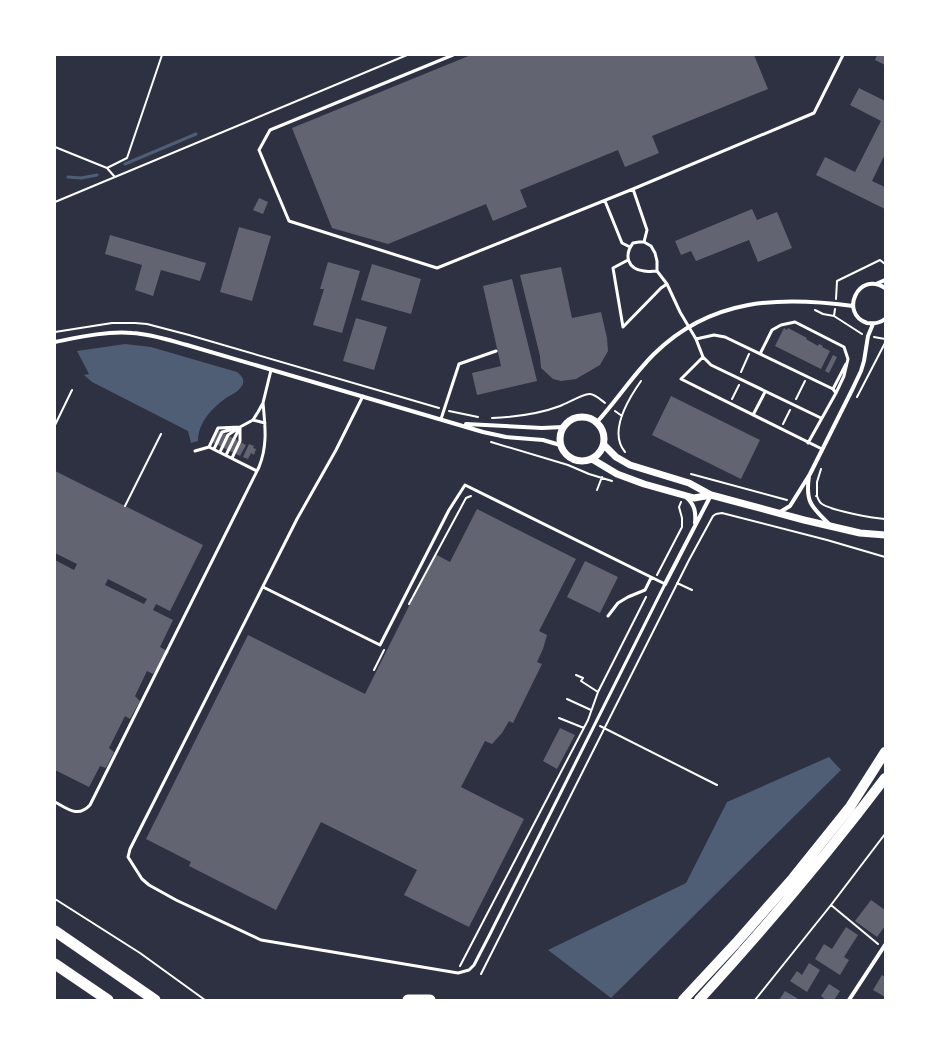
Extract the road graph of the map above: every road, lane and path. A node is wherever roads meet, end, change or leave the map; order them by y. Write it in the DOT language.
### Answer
graph roads {
  1 [pos="162,55"];
  2 [pos="407,55"];
  3 [pos="453,55"];
  4 [pos="843,55"];
  5 [pos="55,147"];
  6 [pos="107,168"];
  7 [pos="114,176"];
  8 [pos="633,189"];
  9 [pos="605,201"];
  10 [pos="55,202"];
  11 [pos="644,242"];
  12 [pos="630,247"];
  13 [pos="628,260"];
  14 [pos="657,271"];
  15 [pos="885,280"];
  16 [pos="667,284"];
  17 [pos="876,284"];
  18 [pos="885,288"];
  19 [pos="853,306"];
  20 [pos="885,319"];
  21 [pos="873,324"];
  22 [pos="689,327"];
  23 [pos="189,335"];
  24 [pos="696,339"];
  25 [pos="55,342"];
  26 [pos="885,343"];
  27 [pos="752,350"];
  28 [pos="496,351"];
  29 [pos="760,354"];
  30 [pos="703,357"];
  31 [pos="848,359"];
  32 [pos="271,370"];
  33 [pos="740,379"];
  34 [pos="833,389"];
  35 [pos="72,390"];
  36 [pos="765,392"];
  37 [pos="836,393"];
  38 [pos="632,394"];
  39 [pos="363,396"];
  40 [pos="857,398"];
  41 [pos="263,402"];
  42 [pos="730,404"];
  43 [pos="610,407"];
  44 [pos="444,409"];
  45 [pos="753,415"];
  46 [pos="480,417"];
  47 [pos="486,418"];
  48 [pos="821,418"];
  49 [pos="441,419"];
  50 [pos="253,420"];
  51 [pos="597,422"];
  52 [pos="265,423"];
  53 [pos="55,424"];
  54 [pos="460,424"];
  55 [pos="240,427"];
  56 [pos="563,427"];
  57 [pos="161,434"];
  58 [pos="486,440"];
  59 [pos="808,443"];
  60 [pos="560,445"];
  61 [pos="604,445"];
  62 [pos="209,447"];
  63 [pos="214,449"];
  64 [pos="822,449"];
  65 [pos="195,451"];
  66 [pos="220,452"];
  67 [pos="629,454"];
  68 [pos="226,455"];
  69 [pos="232,458"];
  70 [pos="592,459"];
  71 [pos="823,466"];
  72 [pos="257,471"];
  73 [pos="688,473"];
  74 [pos="810,474"];
  75 [pos="597,490"];
  76 [pos="711,495"];
  77 [pos="474,496"];
  78 [pos="817,496"];
  79 [pos="683,499"];
  80 [pos="809,500"];
  81 [pos="793,501"];
  82 [pos="125,506"];
  83 [pos="778,513"];
  84 [pos="885,519"];
  85 [pos="695,525"];
  86 [pos="832,527"];
  87 [pos="885,535"];
  88 [pos="885,557"];
  89 [pos="653,579"];
  90 [pos="677,583"];
  91 [pos="664,584"];
  92 [pos="263,587"];
  93 [pos="645,590"];
  94 [pos="692,590"];
  95 [pos="407,608"];
  96 [pos="608,616"];
  97 [pos="385,649"];
  98 [pos="374,670"];
  99 [pos="576,675"];
  100 [pos="598,692"];
  101 [pos="567,699"];
  102 [pos="592,710"];
  103 [pos="559,718"];
  104 [pos="588,720"];
  105 [pos="596,724"];
  106 [pos="584,728"];
  107 [pos="604,728"];
  108 [pos="885,752"];
  109 [pos="885,778"];
  110 [pos="717,785"];
  111 [pos="55,802"];
  112 [pos="885,834"];
  113 [pos="55,899"];
  114 [pos="831,906"];
  115 [pos="55,931"];
  116 [pos="883,948"];
  117 [pos="885,955"];
  118 [pos="55,964"];
  119 [pos="463,973"];
  120 [pos="481,974"];
  121 [pos="108,1000"];
  122 [pos="155,1000"];
  123 [pos="206,1000"];
  124 [pos="408,1000"];
  125 [pos="430,1000"];
  126 [pos="683,1000"];
  127 [pos="699,1000"];
  128 [pos="755,1000"];
  129 [pos="849,1000"];
  1 -- 6 [label="path"];
  2 -- 7 [label="path"];
  3 -- 9 [label="lane"];
  4 -- 8 [label="lane"];
  5 -- 6 [label="path"];
  6 -- 7 [label="path"];
  7 -- 10 [label="path"];
  8 -- 9 [label="lane"];
  8 -- 11 [label="lane"];
  9 -- 12 [label="lane"];
  11 -- 12 [label="lane"];
  11 -- 14 [label="lane"];
  12 -- 13 [label="lane"];
  13 -- 14 [label="lane"];
  13 -- 16 [label="lane"];
  14 -- 16 [label="lane"];
  15 -- 17 [label="street"];
  16 -- 22 [label="lane"];
  17 -- 18 [label="street"];
  17 -- 19 [label="street"];
  19 -- 21 [label="street"];
  19 -- 22 [label="street"];
  20 -- 21 [label="street"];
  21 -- 64 [label="street"];
  22 -- 24 [label="lane"];
  22 -- 43 [label="street"];
  23 -- 44 [label="path"];
  24 -- 27 [label="lane"];
  24 -- 30 [label="lane"];
  25 -- 32 [label="street"];
  26 -- 40 [label="path"];
  27 -- 29 [label="lane"];
  27 -- 33 [label="path"];
  28 -- 44 [label="lane"];
  29 -- 31 [label="lane"];
  29 -- 34 [label="lane"];
  30 -- 33 [label="lane"];
  30 -- 42 [label="lane"];
  31 -- 34 [label="lane"];
  31 -- 37 [label="lane"];
  32 -- 39 [label="street"];
  32 -- 41 [label="lane"];
  33 -- 36 [label="lane"];
  33 -- 42 [label="path"];
  34 -- 37 [label="lane"];
  35 -- 53 [label="path"];
  36 -- 45 [label="lane"];
  36 -- 48 [label="lane"];
  37 -- 48 [label="lane"];
  38 -- 67 [label="path"];
  39 -- 49 [label="street"];
  39 -- 92 [label="lane"];
  41 -- 50 [label="lane"];
  41 -- 52 [label="lane"];
  42 -- 45 [label="lane"];
  43 -- 47 [label="path"];
  43 -- 51 [label="street"];
  44 -- 46 [label="path"];
  44 -- 49 [label="lane"];
  45 -- 59 [label="lane"];
  48 -- 59 [label="lane"];
  49 -- 54 [label="street"];
  50 -- 52 [label="lane"];
  50 -- 55 [label="lane"];
  51 -- 56 [label="street"];
  51 -- 61 [label="street"];
  52 -- 72 [label="lane"];
  54 -- 56 [label="street"];
  54 -- 60 [label="street"];
  55 -- 62 [label="lane"];
  55 -- 63 [label="lane"];
  55 -- 66 [label="lane"];
  55 -- 68 [label="lane"];
  55 -- 69 [label="lane"];
  56 -- 60 [label="street"];
  57 -- 82 [label="path"];
  58 -- 75 [label="path"];
  59 -- 64 [label="lane"];
  60 -- 70 [label="street"];
  61 -- 70 [label="street"];
  61 -- 76 [label="street"];
  62 -- 63 [label="lane"];
  62 -- 65 [label="lane"];
  63 -- 66 [label="lane"];
  64 -- 74 [label="street"];
  66 -- 68 [label="lane"];
  68 -- 69 [label="lane"];
  69 -- 72 [label="lane"];
  70 -- 79 [label="street"];
  71 -- 78 [label="path"];
  72 -- 111 [label="lane"];
  73 -- 81 [label="path"];
  74 -- 80 [label="street"];
  74 -- 81 [label="street"];
  76 -- 79 [label="street"];
  76 -- 83 [label="street"];
  76 -- 85 [label="street"];
  77 -- 95 [label="path"];
  78 -- 80 [label="path"];
  78 -- 84 [label="path"];
  79 -- 85 [label="street"];
  79 -- 89 [label="path"];
  80 -- 86 [label="street"];
  81 -- 83 [label="street"];
  83 -- 86 [label="street"];
  85 -- 91 [label="street"];
  86 -- 87 [label="street"];
  88 -- 90 [label="path"];
  89 -- 91 [label="lane"];
  89 -- 92 [label="lane"];
  89 -- 93 [label="lane"];
  90 -- 94 [label="path"];
  90 -- 107 [label="path"];
  91 -- 105 [label="lane"];
  92 -- 119 [label="lane"];
  93 -- 96 [label="lane"];
  93 -- 100 [label="path"];
  97 -- 98 [label="path"];
  99 -- 100 [label="path"];
  100 -- 102 [label="path"];
  101 -- 102 [label="path"];
  102 -- 104 [label="path"];
  103 -- 106 [label="path"];
  104 -- 105 [label="path"];
  104 -- 106 [label="path"];
  105 -- 107 [label="path"];
  105 -- 119 [label="lane"];
  106 -- 119 [label="path"];
  107 -- 110 [label="path"];
  107 -- 120 [label="path"];
  108 -- 126 [label="main road"];
  109 -- 127 [label="main road"];
  112 -- 114 [label="path"];
  113 -- 123 [label="path"];
  114 -- 116 [label="path"];
  114 -- 128 [label="path"];
  115 -- 122 [label="highway"];
  116 -- 117 [label="street"];
  116 -- 129 [label="street"];
  118 -- 121 [label="highway"];
  124 -- 125 [label="highway"];
}
